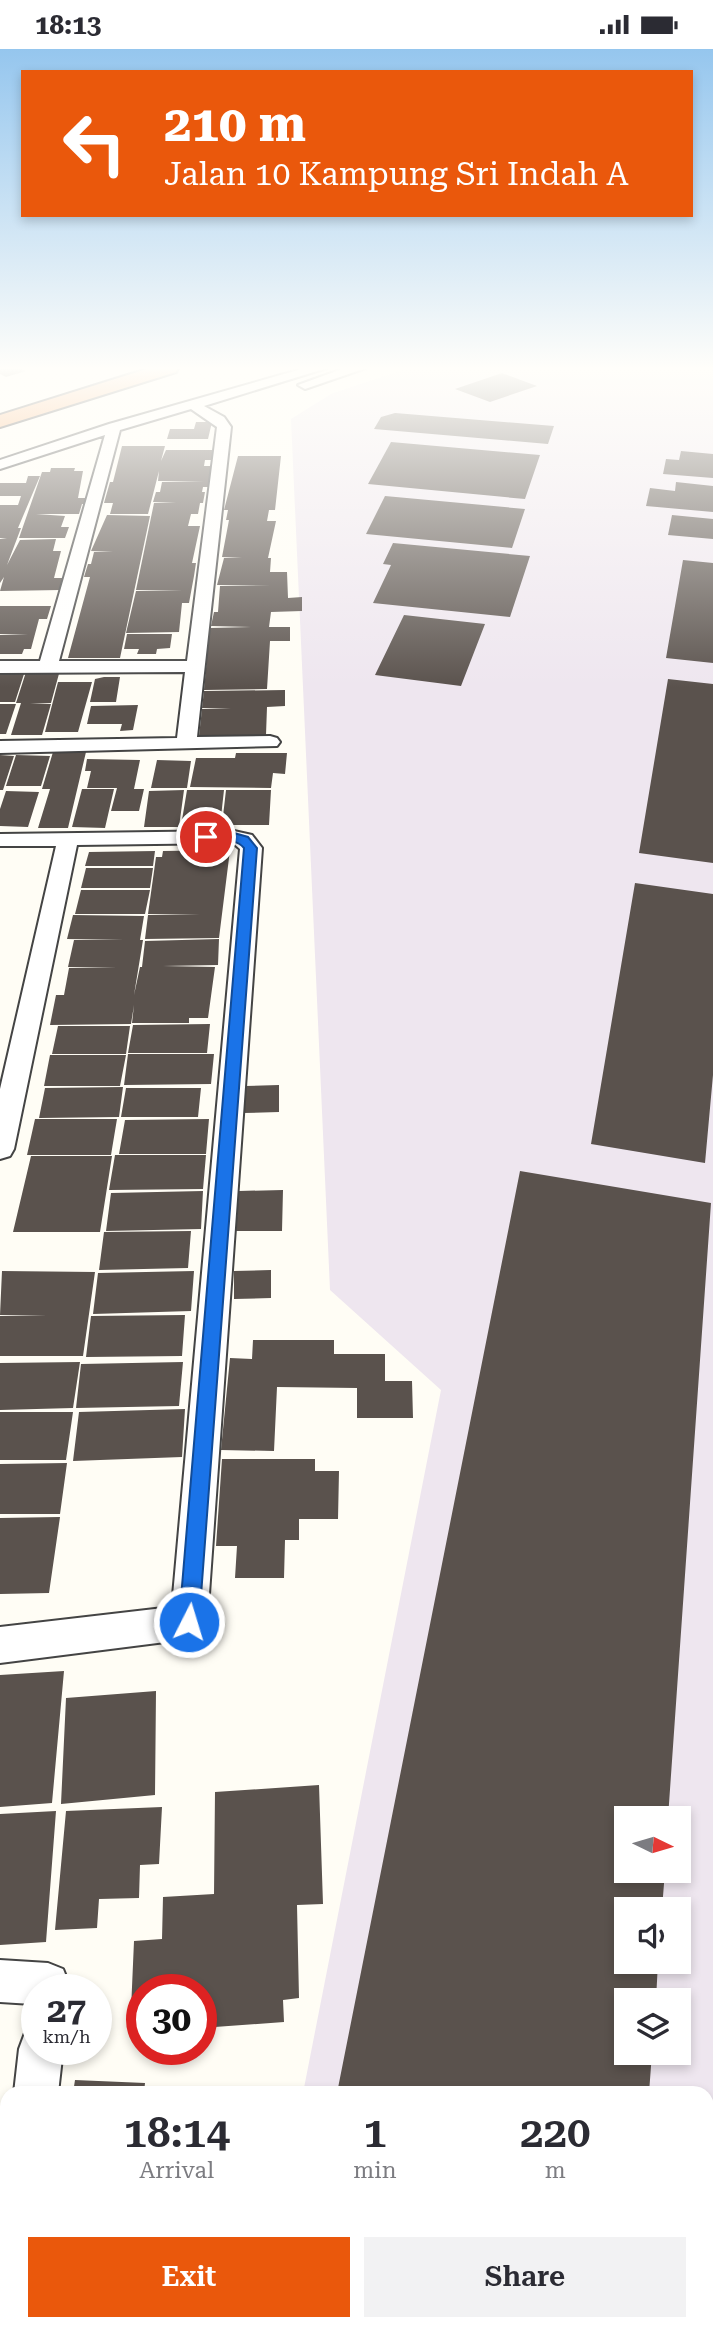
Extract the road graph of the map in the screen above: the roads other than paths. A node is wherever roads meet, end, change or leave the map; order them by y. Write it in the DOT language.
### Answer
graph roads {
  1 [pos="101,474"];
  2 [pos="217,474"];
  3 [pos="195,666"];
  4 [pos="0,667"];
  5 [pos="48,667"];
  6 [pos="270,743"];
  7 [pos="186,744"];
  8 [pos="0,747"];
  9 [pos="68,839"];
  10 [pos="0,840"];
  11 [pos="0,1149"];
  12 [pos="0,1646"];
  13 [pos="0,1981"];
  14 [pos="21,1982"];
  15 [pos="39,2065"];
  16 [pos="37,2086"];
  1 -- 5 [label="street"];
  2 -- 3 [label="street"];
  3 -- 5 [label="street"];
  3 -- 7 [label="street"];
  4 -- 5 [label="street"];
  6 -- 7 [label="street"];
  7 -- 8 [label="street"];
  9 -- 10 [label="street"];
  9 -- 11 [label="street"];
  9 -- 12 [label="street"];
  13 -- 14 [label="street"];
  15 -- 16 [label="street"];
}
